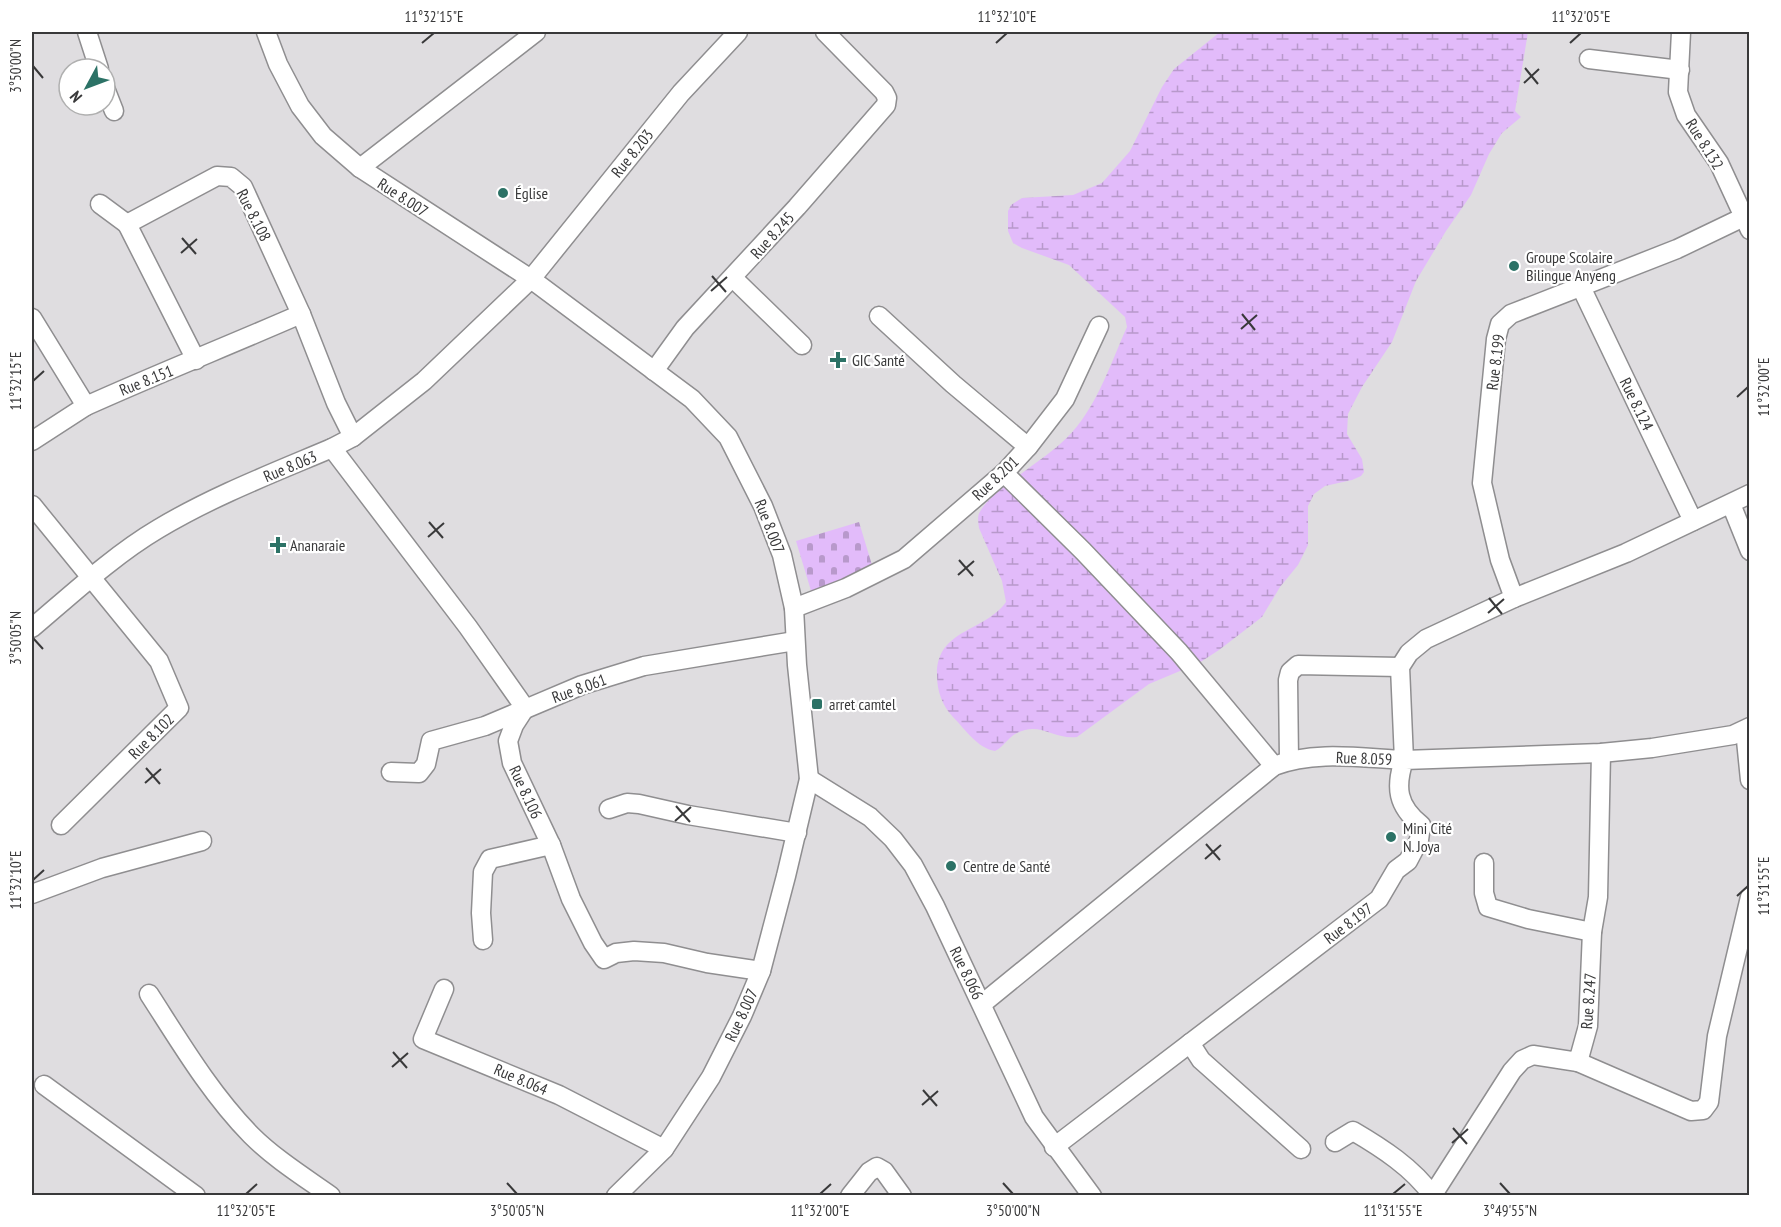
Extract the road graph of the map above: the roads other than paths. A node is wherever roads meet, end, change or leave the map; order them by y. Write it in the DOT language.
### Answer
graph roads {
  1 [pos="87,32"];
  2 [pos="266,32"];
  3 [pos="536,32"];
  4 [pos="738,32"];
  5 [pos="825,32"];
  6 [pos="1681,32"];
  7 [pos="95,57"];
  8 [pos="1589,59"];
  9 [pos="1680,70"];
  10 [pos="360,168"];
  11 [pos="100,204"];
  12 [pos="1747,220"];
  13 [pos="127,224"];
  14 [pos="733,278"];
  15 [pos="531,279"];
  16 [pos="1581,287"];
  17 [pos="301,314"];
  18 [pos="879,316"];
  19 [pos="32,318"];
  20 [pos="1099,326"];
  21 [pos="802,345"];
  22 [pos="196,360"];
  23 [pos="654,371"];
  24 [pos="86,406"];
  25 [pos="353,437"];
  26 [pos="32,441"];
  27 [pos="1028,447"];
  28 [pos="332,448"];
  29 [pos="1004,473"];
  30 [pos="1749,494"];
  31 [pos="1731,504"];
  32 [pos="32,505"];
  33 [pos="1693,521"];
  34 [pos="1749,550"];
  35 [pos="92,577"];
  36 [pos="1514,598"];
  37 [pos="794,608"];
  38 [pos="32,628"];
  39 [pos="795,641"];
  40 [pos="1400,667"];
  41 [pos="525,708"];
  42 [pos="1747,728"];
  43 [pos="1601,753"];
  44 [pos="1404,760"];
  45 [pos="1282,763"];
  46 [pos="391,772"];
  47 [pos="809,779"];
  48 [pos="1749,780"];
  49 [pos="609,809"];
  50 [pos="61,825"];
  51 [pos="797,832"];
  52 [pos="202,841"];
  53 [pos="551,845"];
  54 [pos="1484,863"];
  55 [pos="32,894"];
  56 [pos="1749,897"];
  57 [pos="1592,932"];
  58 [pos="483,939"];
  59 [pos="761,971"];
  60 [pos="444,989"];
  61 [pos="149,994"];
  62 [pos="982,1004"];
  63 [pos="1190,1043"];
  64 [pos="1578,1062"];
  65 [pos="44,1085"];
  66 [pos="1335,1142"];
  67 [pos="1054,1147"];
  68 [pos="664,1149"];
  69 [pos="1301,1149"];
  70 [pos="1432,1195"];
  71 [pos="196,1196"];
  72 [pos="331,1196"];
  73 [pos="616,1196"];
  74 [pos="850,1196"];
  75 [pos="902,1196"];
  76 [pos="1092,1196"];
  1 -- 7 [label="street"];
  2 -- 10 [label="street, Rue 8.007"];
  3 -- 10 [label="street"];
  4 -- 15 [label="street, Rue 8.203"];
  5 -- 14 [label="street, Rue 8.245"];
  6 -- 9 [label="street, Rue 8.132"];
  8 -- 9 [label="street"];
  9 -- 12 [label="street, Rue 8.132"];
  10 -- 15 [label="street, Rue 8.007"];
  11 -- 13 [label="street"];
  12 -- 16 [label="street, Rue 8.199"];
  13 -- 17 [label="street, Rue 8.108"];
  13 -- 22 [label="street"];
  14 -- 21 [label="street"];
  14 -- 23 [label="street, Rue 8.245"];
  15 -- 23 [label="street, Rue 8.007"];
  15 -- 25 [label="street, Rue 8.063"];
  16 -- 33 [label="street, Rue 8.124"];
  16 -- 36 [label="street, Rue 8.199"];
  17 -- 22 [label="street, Rue 8.151"];
  17 -- 25 [label="street, Rue 8.108"];
  18 -- 27 [label="street, Rue 8.201"];
  19 -- 24 [label="street"];
  20 -- 27 [label="street"];
  22 -- 24 [label="street, Rue 8.151"];
  23 -- 37 [label="street, Rue 8.007"];
  24 -- 26 [label="street, Rue 8.151"];
  25 -- 28 [label="street, Rue 8.063"];
  27 -- 29 [label="street, Rue 8.201"];
  28 -- 35 [label="street, Rue 8.063"];
  28 -- 41 [label="street"];
  29 -- 37 [label="street, Rue 8.201"];
  29 -- 45 [label="street"];
  30 -- 31 [label="street"];
  31 -- 33 [label="street"];
  31 -- 34 [label="street"];
  32 -- 35 [label="street"];
  33 -- 36 [label="street"];
  35 -- 38 [label="street, Rue 8.063"];
  35 -- 50 [label="street, Rue 8.102"];
  36 -- 40 [label="street"];
  37 -- 39 [label="street, Rue 8.007"];
  39 -- 41 [label="street, Rue 8.061"];
  39 -- 47 [label="street, Rue 8.007"];
  40 -- 44 [label="street, Rue 8.059"];
  40 -- 45 [label="street"];
  41 -- 46 [label="street, Rue 8.061"];
  41 -- 53 [label="street, Rue 8.106"];
  42 -- 43 [label="street"];
  42 -- 48 [label="street"];
  43 -- 44 [label="street"];
  43 -- 57 [label="street, Rue 8.247"];
  44 -- 45 [label="street, Rue 8.059"];
  44 -- 63 [label="street, Rue 8.197"];
  45 -- 62 [label="street"];
  47 -- 51 [label="street, Rue 8.007"];
  47 -- 62 [label="street, Rue 8.066"];
  49 -- 51 [label="street"];
  51 -- 59 [label="street, Rue 8.007"];
  52 -- 55 [label="street"];
  53 -- 58 [label="street"];
  53 -- 59 [label="street, Rue 8.106"];
  54 -- 57 [label="street"];
  56 -- 64 [label="street"];
  57 -- 64 [label="street, Rue 8.247"];
  59 -- 68 [label="street, Rue 8.007"];
  60 -- 68 [label="street, Rue 8.064"];
  61 -- 72 [label="street"];
  62 -- 67 [label="street, Rue 8.066"];
  63 -- 67 [label="street, Rue 8.197"];
  63 -- 69 [label="street"];
  64 -- 70 [label="street"];
  65 -- 71 [label="street"];
  66 -- 70 [label="street"];
  67 -- 76 [label="street, Rue 8.066"];
  68 -- 73 [label="street, Rue 8.007"];
  74 -- 75 [label="street"];
}
